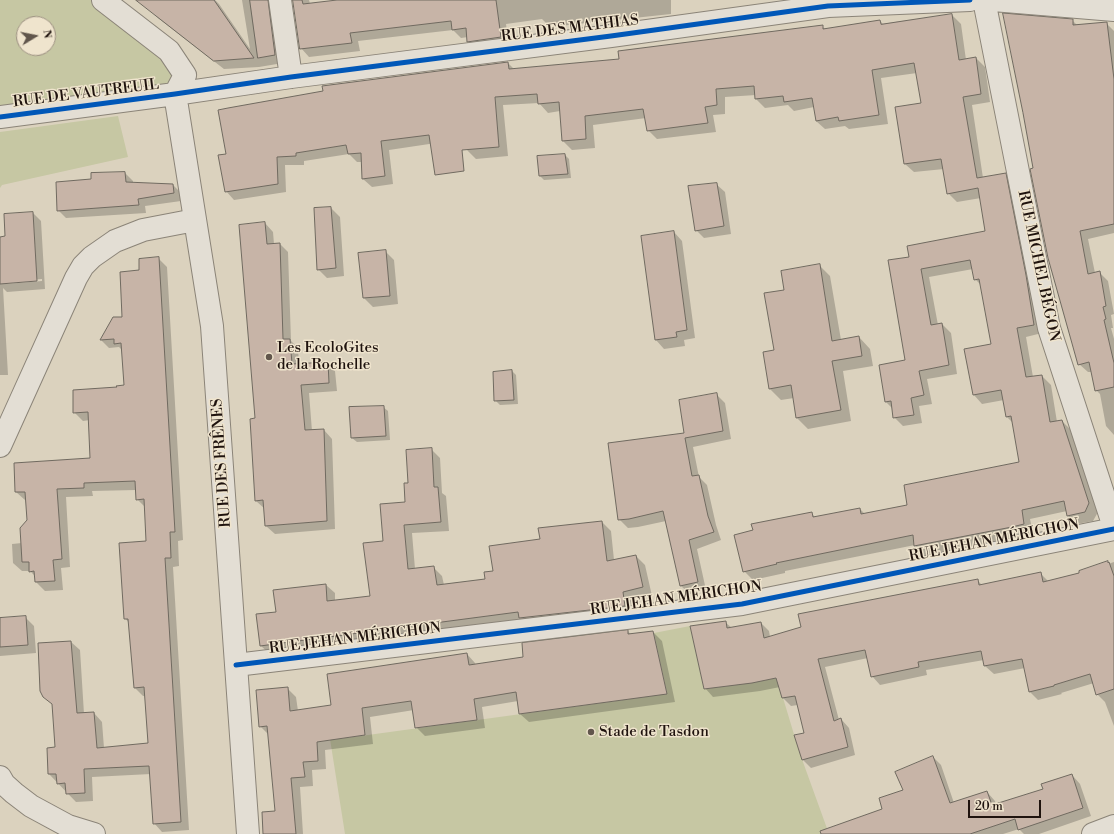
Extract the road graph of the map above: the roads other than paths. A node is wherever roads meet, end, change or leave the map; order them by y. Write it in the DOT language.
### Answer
graph roads {
  1 [pos="103,0"];
  2 [pos="280,0"];
  3 [pos="970,0"];
  4 [pos="984,0"];
  5 [pos="993,0"];
  6 [pos="828,3"];
  7 [pos="1114,10"];
  8 [pos="291,77"];
  9 [pos="175,94"];
  10 [pos="0,117"];
  11 [pos="196,220"];
  12 [pos="0,446"];
  13 [pos="1114,528"];
  14 [pos="236,665"];
  15 [pos="0,777"];
  16 [pos="1114,826"];
  17 [pos="94,834"];
  18 [pos="248,834"];
  19 [pos="1093,834"];
  1 -- 9 [label="street"];
  2 -- 8 [label="street"];
  3 -- 6 [label="street, RUE DES MATHIAS"];
  4 -- 13 [label="street, RUE MICHEL BÉGON"];
  5 -- 7 [label="street"];
  6 -- 8 [label="street, RUE DES MATHIAS"];
  8 -- 9 [label="street, RUE DES MATHIAS"];
  9 -- 10 [label="street, RUE DE VAUTREUIL"];
  9 -- 11 [label="street, RUE DES FRÊNES"];
  11 -- 12 [label="street"];
  11 -- 14 [label="street, RUE DES FRÊNES"];
  13 -- 14 [label="street, RUE JEHAN MÉRICHON"];
  14 -- 18 [label="street, RUE DES FRÊNES"];
  15 -- 17 [label="street"];
  16 -- 19 [label="street"];
}
